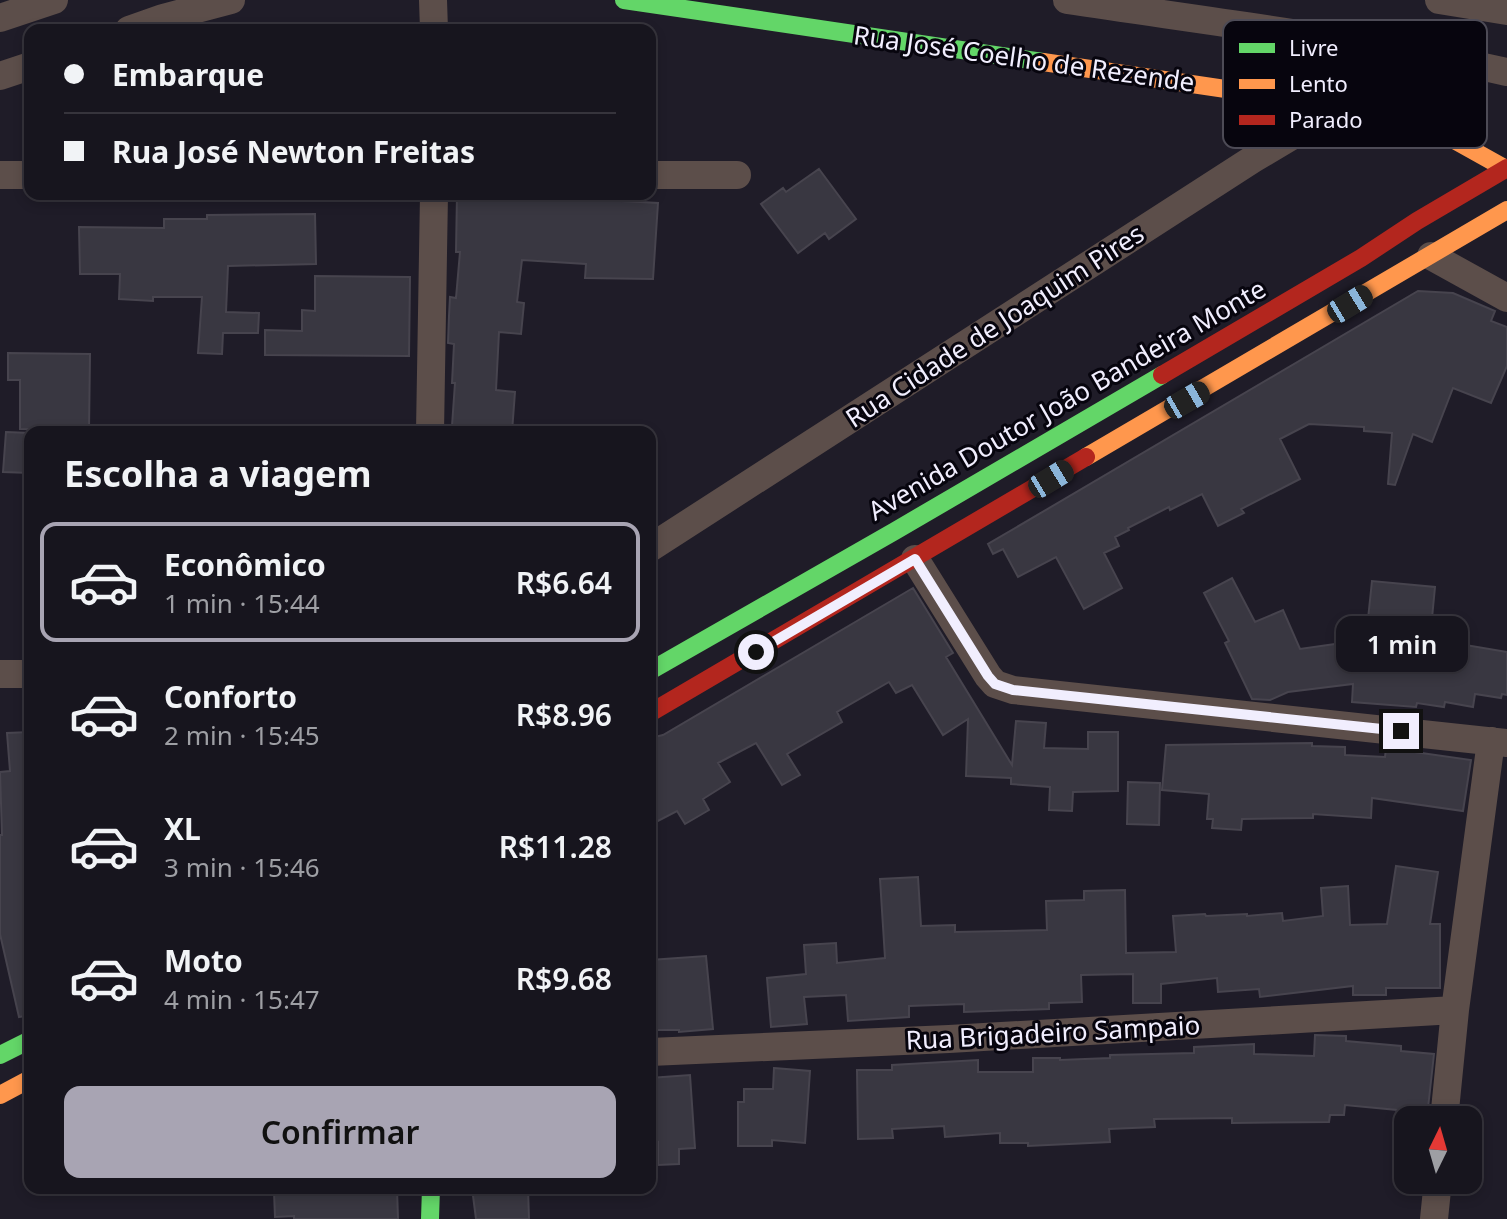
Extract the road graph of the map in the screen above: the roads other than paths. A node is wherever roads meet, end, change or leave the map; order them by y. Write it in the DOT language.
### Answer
graph roads {
  1 [pos="54,0"];
  2 [pos="231,0"];
  3 [pos="433,0"];
  4 [pos="624,0"];
  5 [pos="1067,0"];
  6 [pos="1439,0"];
  7 [pos="1507,11"];
  8 [pos="0,18"];
  9 [pos="1223,23"];
  10 [pos="146,24"];
  11 [pos="434,24"];
  12 [pos="24,68"];
  13 [pos="1487,68"];
  14 [pos="1507,72"];
  15 [pos="0,76"];
  16 [pos="1223,88"];
  17 [pos="1271,148"];
  18 [pos="1470,148"];
  19 [pos="1507,168"];
  20 [pos="0,175"];
  21 [pos="24,175"];
  22 [pos="656,175"];
  23 [pos="737,175"];
  24 [pos="434,200"];
  25 [pos="1507,210"];
  26 [pos="1431,256"];
  27 [pos="1507,298"];
  28 [pos="430,426"];
  29 [pos="656,544"];
  30 [pos="915,559"];
  31 [pos="656,668"];
  32 [pos="0,674"];
  33 [pos="24,674"];
  34 [pos="656,710"];
  35 [pos="1499,742"];
  36 [pos="1455,1010"];
  37 [pos="656,1052"];
  38 [pos="24,1082"];
  39 [pos="0,1095"];
  40 [pos="1445,1106"];
  41 [pos="431,1194"];
  42 [pos="1437,1194"];
  43 [pos="430,1219"];
  44 [pos="1434,1219"];
  1 -- 8 [label="street"];
  2 -- 10 [label="street"];
  3 -- 11 [label="street"];
  4 -- 16 [label="main road, Rua José Coelho de Rezende"];
  5 -- 9 [label="street"];
  6 -- 7 [label="street"];
  12 -- 15 [label="street"];
  13 -- 14 [label="street"];
  17 -- 29 [label="street, Rua Cidade de Joaquim Pires"];
  18 -- 19 [label="main road, Rua José Coelho de Rezende"];
  19 -- 31 [label="main road, Avenida Doutor João Bandeira Monte"];
  20 -- 21 [label="street"];
  22 -- 23 [label="street"];
  24 -- 28 [label="street"];
  25 -- 26 [label="main road"];
  26 -- 27 [label="street"];
  26 -- 30 [label="main road"];
  30 -- 34 [label="main road"];
  30 -- 35 [label="street"];
  32 -- 33 [label="street"];
  35 -- 36 [label="street"];
  36 -- 37 [label="street, Rua Brigadeiro Sampaio"];
  36 -- 40 [label="street"];
  38 -- 39 [label="main road"];
  41 -- 43 [label="main road"];
  42 -- 44 [label="street"];
}
